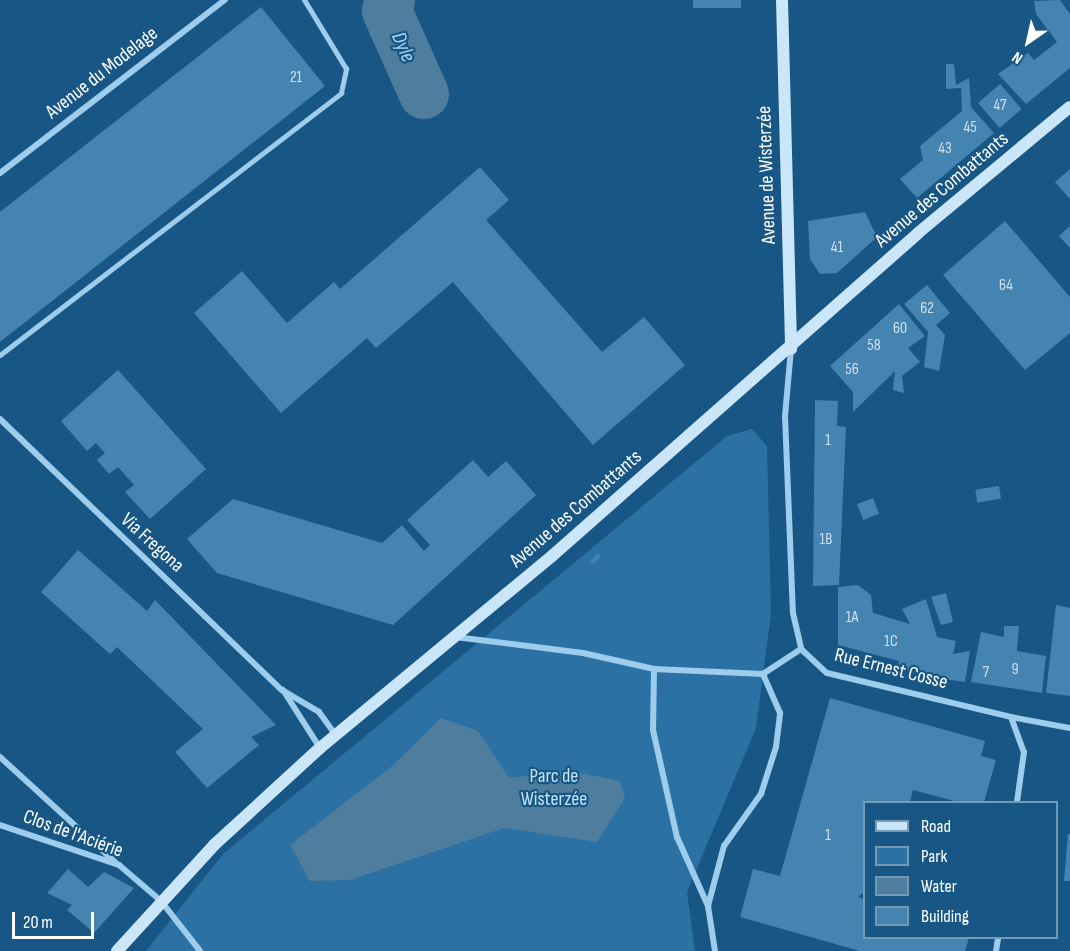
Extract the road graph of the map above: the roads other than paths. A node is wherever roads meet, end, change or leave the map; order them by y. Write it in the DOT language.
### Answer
graph roads {
  1 [pos="225,0"];
  2 [pos="304,0"];
  3 [pos="782,0"];
  4 [pos="1070,107"];
  5 [pos="0,173"];
  6 [pos="792,349"];
  7 [pos="0,355"];
  8 [pos="0,419"];
  9 [pos="454,637"];
  10 [pos="801,649"];
  11 [pos="654,669"];
  12 [pos="763,674"];
  13 [pos="282,690"];
  14 [pos="1011,717"];
  15 [pos="1070,729"];
  16 [pos="336,735"];
  17 [pos="320,748"];
  18 [pos="0,757"];
  19 [pos="1017,801"];
  20 [pos="0,825"];
  21 [pos="119,865"];
  22 [pos="161,901"];
  23 [pos="708,906"];
  24 [pos="117,951"];
  25 [pos="200,951"];
  26 [pos="714,951"];
  1 -- 5 [label="street, Avenue du Modelage"];
  2 -- 7 [label="lane"];
  3 -- 6 [label="main road, Avenue de Wisterzée"];
  4 -- 6 [label="main road, Avenue des Combattants"];
  6 -- 9 [label="main road, Avenue des Combattants"];
  6 -- 10 [label="street"];
  8 -- 13 [label="street, Via Fregona"];
  9 -- 11 [label="street"];
  9 -- 16 [label="main road, Avenue des Combattants"];
  10 -- 12 [label="street"];
  10 -- 14 [label="street, Rue Ernest Cosse"];
  11 -- 12 [label="street"];
  11 -- 23 [label="street"];
  12 -- 23 [label="street"];
  13 -- 16 [label="street, Via Fregona"];
  13 -- 17 [label="street, Via Fregona"];
  14 -- 15 [label="street, Rue Ernest Cosse"];
  14 -- 19 [label="street"];
  16 -- 17 [label="main road, Avenue des Combattants"];
  17 -- 22 [label="main road, Avenue des Combattants"];
  18 -- 21 [label="street"];
  20 -- 21 [label="street, Clos de l'Aciérie"];
  21 -- 22 [label="street, Clos de l'Aciérie"];
  22 -- 24 [label="main road, Avenue des Combattants"];
  22 -- 25 [label="street, Clos de l'Aciérie"];
  23 -- 26 [label="street"];
}
